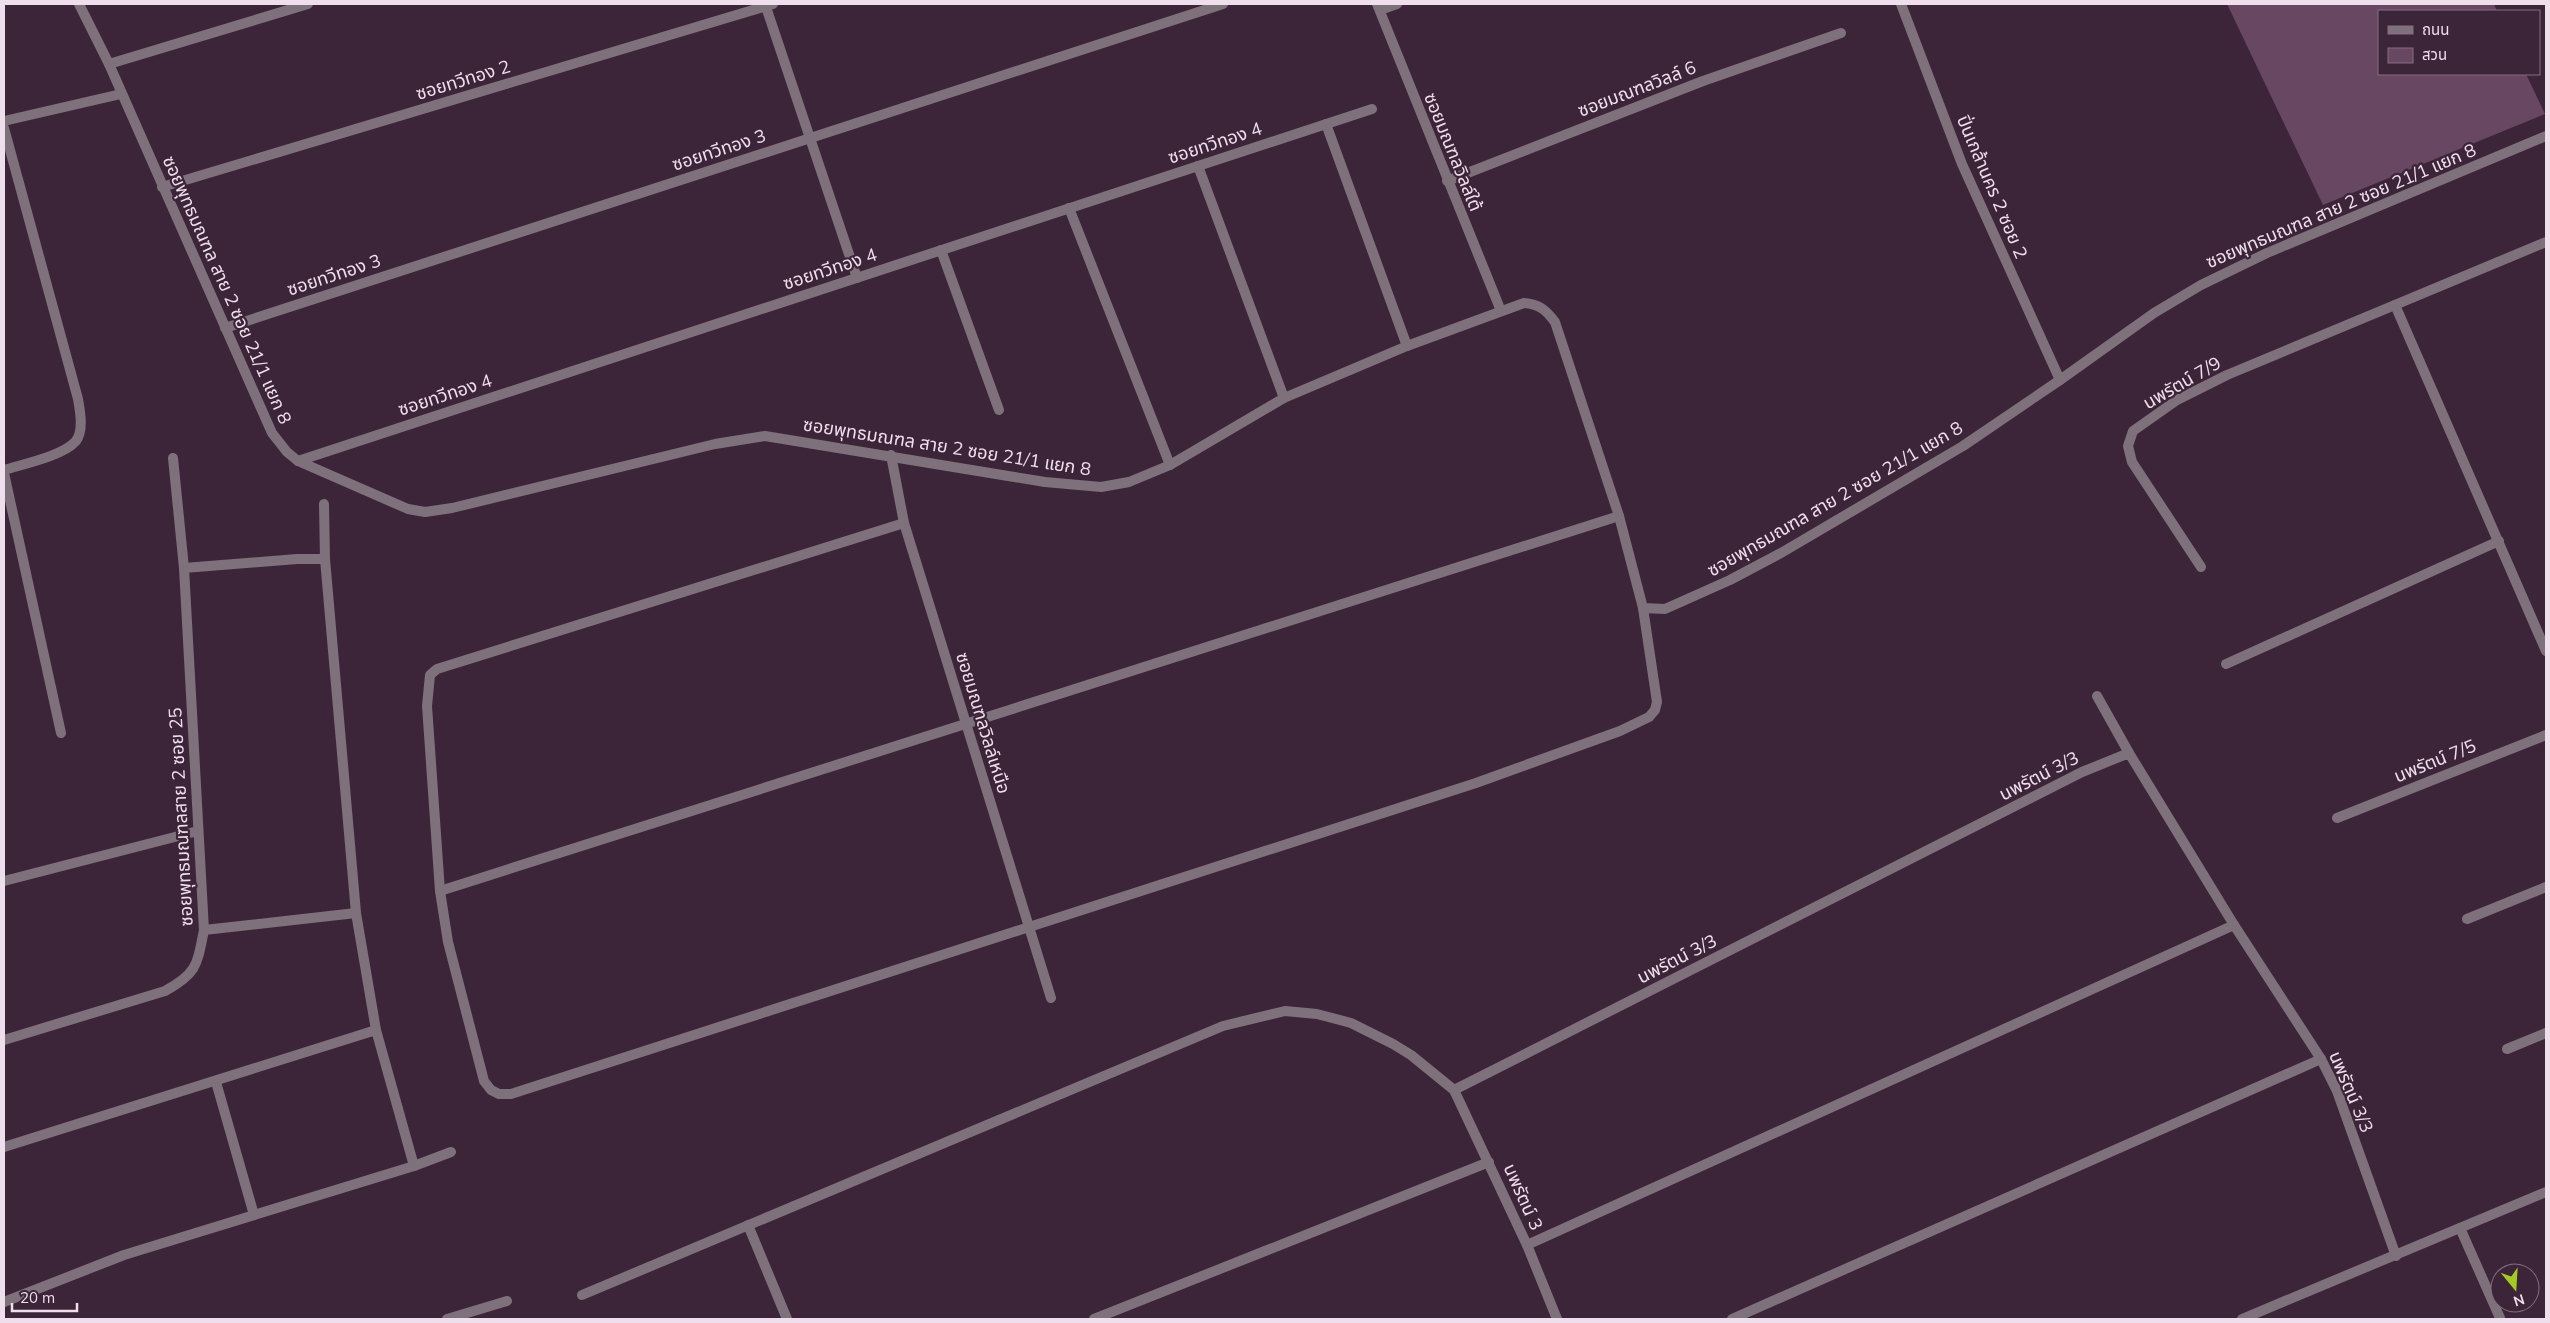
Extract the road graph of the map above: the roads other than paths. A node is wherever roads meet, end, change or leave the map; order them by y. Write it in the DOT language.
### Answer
graph roads {
  1 [pos="79,4"];
  2 [pos="308,4"];
  3 [pos="1223,4"];
  4 [pos="1398,4"];
  5 [pos="1901,4"];
  6 [pos="768,5"];
  7 [pos="1378,7"];
  8 [pos="1841,33"];
  9 [pos="109,64"];
  10 [pos="121,94"];
  11 [pos="1372,109"];
  12 [pos="4,121"];
  13 [pos="1326,124"];
  14 [pos="4,128"];
  15 [pos="2546,136"];
  16 [pos="810,138"];
  17 [pos="1198,166"];
  18 [pos="1447,181"];
  19 [pos="162,187"];
  20 [pos="1069,208"];
  21 [pos="2546,242"];
  22 [pos="941,250"];
  23 [pos="857,278"];
  24 [pos="2395,305"];
  25 [pos="1501,311"];
  26 [pos="225,328"];
  27 [pos="1407,346"];
  28 [pos="2060,380"];
  29 [pos="1284,398"];
  30 [pos="999,410"];
  31 [pos="891,455"];
  32 [pos="173,458"];
  33 [pos="298,461"];
  34 [pos="1170,466"];
  35 [pos="4,471"];
  36 [pos="324,504"];
  37 [pos="1619,516"];
  38 [pos="904,523"];
  39 [pos="2499,541"];
  40 [pos="325,559"];
  41 [pos="184,568"];
  42 [pos="2201,568"];
  43 [pos="1643,608"];
  44 [pos="2543,631"];
  45 [pos="2546,651"];
  46 [pos="2226,664"];
  47 [pos="2096,696"];
  48 [pos="966,722"];
  49 [pos="61,733"];
  50 [pos="2546,735"];
  51 [pos="2129,753"];
  52 [pos="2336,818"];
  53 [pos="198,831"];
  54 [pos="4,881"];
  55 [pos="2546,887"];
  56 [pos="440,891"];
  57 [pos="356,913"];
  58 [pos="2467,919"];
  59 [pos="2234,925"];
  60 [pos="1029,926"];
  61 [pos="204,930"];
  62 [pos="1051,998"];
  63 [pos="376,1030"];
  64 [pos="2546,1033"];
  65 [pos="4,1040"];
  66 [pos="2507,1049"];
  67 [pos="2322,1059"];
  68 [pos="216,1082"];
  69 [pos="1454,1090"];
  70 [pos="4,1147"];
  71 [pos="451,1152"];
  72 [pos="1489,1162"];
  73 [pos="414,1166"];
  74 [pos="2546,1192"];
  75 [pos="254,1215"];
  76 [pos="748,1225"];
  77 [pos="2460,1228"];
  78 [pos="1527,1245"];
  79 [pos="2396,1256"];
  80 [pos="582,1295"];
  81 [pos="507,1301"];
  82 [pos="4,1302"];
  83 [pos="2500,1318"];
  84 [pos="447,1319"];
  85 [pos="787,1319"];
  86 [pos="1094,1319"];
  87 [pos="1557,1319"];
  88 [pos="1732,1319"];
  89 [pos="2242,1319"];
  1 -- 9 [label="street, ซอยพุทธมณฑล สาย 2 ซอย 21/1 แยก 8"];
  2 -- 9 [label="street"];
  3 -- 16 [label="street, ซอยทวีทอง 3"];
  4 -- 7 [label="street"];
  5 -- 28 [label="street, ปิ่นเกล้านคร 2 ซอย 2"];
  6 -- 16 [label="street"];
  6 -- 19 [label="street, ซอยทวีทอง 2"];
  7 -- 18 [label="street, ซอยมณฑลวิลล์ใต้"];
  8 -- 18 [label="street, ซอยมณฑลวิลล์ 6"];
  9 -- 10 [label="street, ซอยพุทธมณฑล สาย 2 ซอย 21/1 แยก 8"];
  10 -- 12 [label="street"];
  10 -- 19 [label="street, ซอยพุทธมณฑล สาย 2 ซอย 21/1 แยก 8"];
  11 -- 13 [label="street, ซอยทวีทอง 4"];
  13 -- 17 [label="street, ซอยทวีทอง 4"];
  13 -- 27 [label="street"];
  14 -- 35 [label="street"];
  15 -- 28 [label="street, ซอยพุทธมณฑล สาย 2 ซอย 21/1 แยก 8"];
  16 -- 23 [label="street"];
  16 -- 26 [label="street, ซอยทวีทอง 3"];
  17 -- 20 [label="street, ซอยทวีทอง 4"];
  17 -- 29 [label="street"];
  18 -- 25 [label="street, ซอยมณฑลวิลล์ใต้"];
  19 -- 26 [label="street, ซอยพุทธมณฑล สาย 2 ซอย 21/1 แยก 8"];
  20 -- 22 [label="street, ซอยทวีทอง 4"];
  20 -- 34 [label="street"];
  21 -- 24 [label="street, นพรัตน์ 7/9"];
  22 -- 23 [label="street, ซอยทวีทอง 4"];
  22 -- 30 [label="street"];
  23 -- 33 [label="street, ซอยทวีทอง 4"];
  24 -- 39 [label="street"];
  24 -- 42 [label="street, นพรัตน์ 7/9"];
  25 -- 27 [label="street, ซอยพุทธมณฑล สาย 2 ซอย 21/1 แยก 8"];
  25 -- 37 [label="street, ซอยพุทธมณฑล สาย 2 ซอย 21/1 แยก 8"];
  26 -- 33 [label="street, ซอยพุทธมณฑล สาย 2 ซอย 21/1 แยก 8"];
  27 -- 29 [label="street, ซอยพุทธมณฑล สาย 2 ซอย 21/1 แยก 8"];
  28 -- 43 [label="street, ซอยพุทธมณฑล สาย 2 ซอย 21/1 แยก 8"];
  29 -- 34 [label="street, ซอยพุทธมณฑล สาย 2 ซอย 21/1 แยก 8"];
  31 -- 33 [label="street, ซอยพุทธมณฑล สาย 2 ซอย 21/1 แยก 8"];
  31 -- 34 [label="street, ซอยพุทธมณฑล สาย 2 ซอย 21/1 แยก 8"];
  31 -- 38 [label="street, ซอยมณฑลวิลล์เหนือ"];
  32 -- 41 [label="street, ซอยพุทธมณฑลสาย 2 ซอย 25"];
  35 -- 49 [label="street"];
  36 -- 40 [label="street"];
  37 -- 43 [label="street, ซอยพุทธมณฑล สาย 2 ซอย 21/1 แยก 8"];
  37 -- 48 [label="street"];
  38 -- 48 [label="street, ซอยมณฑลวิลล์เหนือ"];
  38 -- 56 [label="street"];
  39 -- 44 [label="street"];
  39 -- 46 [label="street"];
  40 -- 41 [label="street"];
  40 -- 57 [label="street"];
  41 -- 53 [label="street, ซอยพุทธมณฑลสาย 2 ซอย 25"];
  43 -- 60 [label="street"];
  44 -- 45 [label="street"];
  47 -- 51 [label="street"];
  48 -- 56 [label="street"];
  48 -- 60 [label="street, ซอยมณฑลวิลล์เหนือ"];
  50 -- 52 [label="street, นพรัตน์ 7/5"];
  51 -- 59 [label="street, นพรัตน์ 3/3"];
  51 -- 69 [label="street, นพรัตน์ 3/3"];
  53 -- 54 [label="street"];
  53 -- 61 [label="street, ซอยพุทธมณฑลสาย 2 ซอย 25"];
  55 -- 58 [label="street"];
  56 -- 60 [label="street"];
  57 -- 61 [label="street"];
  57 -- 63 [label="street"];
  59 -- 67 [label="street, นพรัตน์ 3/3"];
  59 -- 78 [label="street"];
  60 -- 62 [label="street, ซอยมณฑลวิลล์เหนือ"];
  61 -- 65 [label="street, ซอยพุทธมณฑลสาย 2 ซอย 25"];
  63 -- 68 [label="street"];
  63 -- 73 [label="street"];
  64 -- 66 [label="street"];
  67 -- 79 [label="street, นพรัตน์ 3/3"];
  67 -- 88 [label="street"];
  68 -- 70 [label="street"];
  68 -- 75 [label="street"];
  69 -- 72 [label="street, นพรัตน์ 3"];
  69 -- 76 [label="street"];
  71 -- 73 [label="street"];
  72 -- 78 [label="street, นพรัตน์ 3"];
  72 -- 86 [label="street"];
  73 -- 75 [label="street"];
  74 -- 77 [label="street"];
  75 -- 82 [label="street"];
  76 -- 80 [label="street"];
  76 -- 85 [label="street"];
  77 -- 79 [label="street"];
  77 -- 83 [label="street"];
  78 -- 87 [label="street, นพรัตน์ 3"];
  79 -- 89 [label="street"];
  81 -- 84 [label="street"];
}
